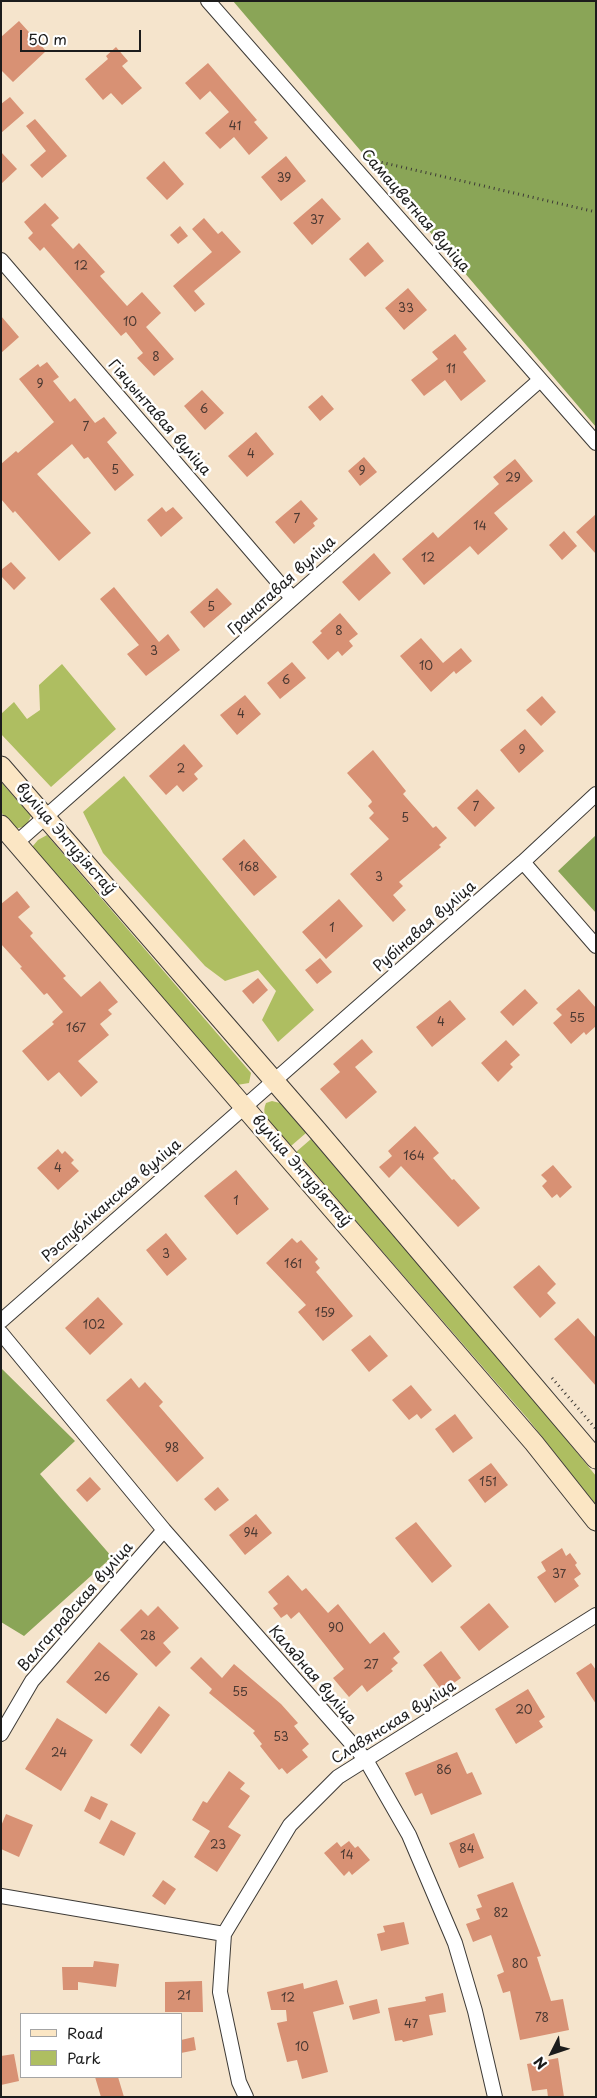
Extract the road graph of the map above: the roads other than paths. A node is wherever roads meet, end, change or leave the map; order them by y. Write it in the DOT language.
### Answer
graph roads {
  1 [pos="208,1"];
  2 [pos="1,260"];
  3 [pos="540,380"];
  4 [pos="596,444"];
  5 [pos="292,598"];
  6 [pos="1,766"];
  7 [pos="596,794"];
  8 [pos="46,817"];
  9 [pos="1,825"];
  10 [pos="16,843"];
  11 [pos="523,862"];
  12 [pos="596,946"];
  13 [pos="274,1082"];
  14 [pos="245,1106"];
  15 [pos="1,1321"];
  16 [pos="1,1333"];
  17 [pos="596,1459"];
  18 [pos="596,1521"];
  19 [pos="164,1530"];
  20 [pos="596,1615"];
  21 [pos="1,1734"];
  22 [pos="366,1760"];
  23 [pos="1,1896"];
  24 [pos="224,1934"];
  25 [pos="246,2097"];
  26 [pos="495,2097"];
  1 -- 3 [label="street, Самацветная вуліца"];
  2 -- 5 [label="street, Гіяцынтавая вуліца"];
  3 -- 4 [label="street, Самацветная вуліца"];
  3 -- 5 [label="street, Гранатавая вуліца"];
  5 -- 8 [label="street, Гранатавая вуліца"];
  6 -- 8 [label="street, вуліца Энтузіястаў"];
  7 -- 11 [label="street, Рубінавая вуліца"];
  8 -- 10 [label="street, Гранатавая вуліца"];
  8 -- 13 [label="street, вуліца Энтузіястаў"];
  9 -- 10 [label="street, вуліца Энтузіястаў"];
  10 -- 14 [label="street, вуліца Энтузіястаў"];
  11 -- 12 [label="street"];
  11 -- 13 [label="street, Рубінавая вуліца"];
  13 -- 14 [label="street, Рубінавая вуліца"];
  13 -- 17 [label="street, вуліца Энтузіястаў"];
  14 -- 15 [label="street, Рэспубліканская вуліца"];
  14 -- 18 [label="street, вуліца Энтузіястаў"];
  16 -- 19 [label="street, Калядная вуліца"];
  19 -- 21 [label="street, Валгаградская вуліца"];
  19 -- 22 [label="street, Калядная вуліца"];
  20 -- 22 [label="street, Славянская вуліца"];
  22 -- 24 [label="street, Славянская вуліца"];
  22 -- 26 [label="street, Калядная вуліца"];
  23 -- 24 [label="street"];
  24 -- 25 [label="street, Славянская вуліца"];
}
